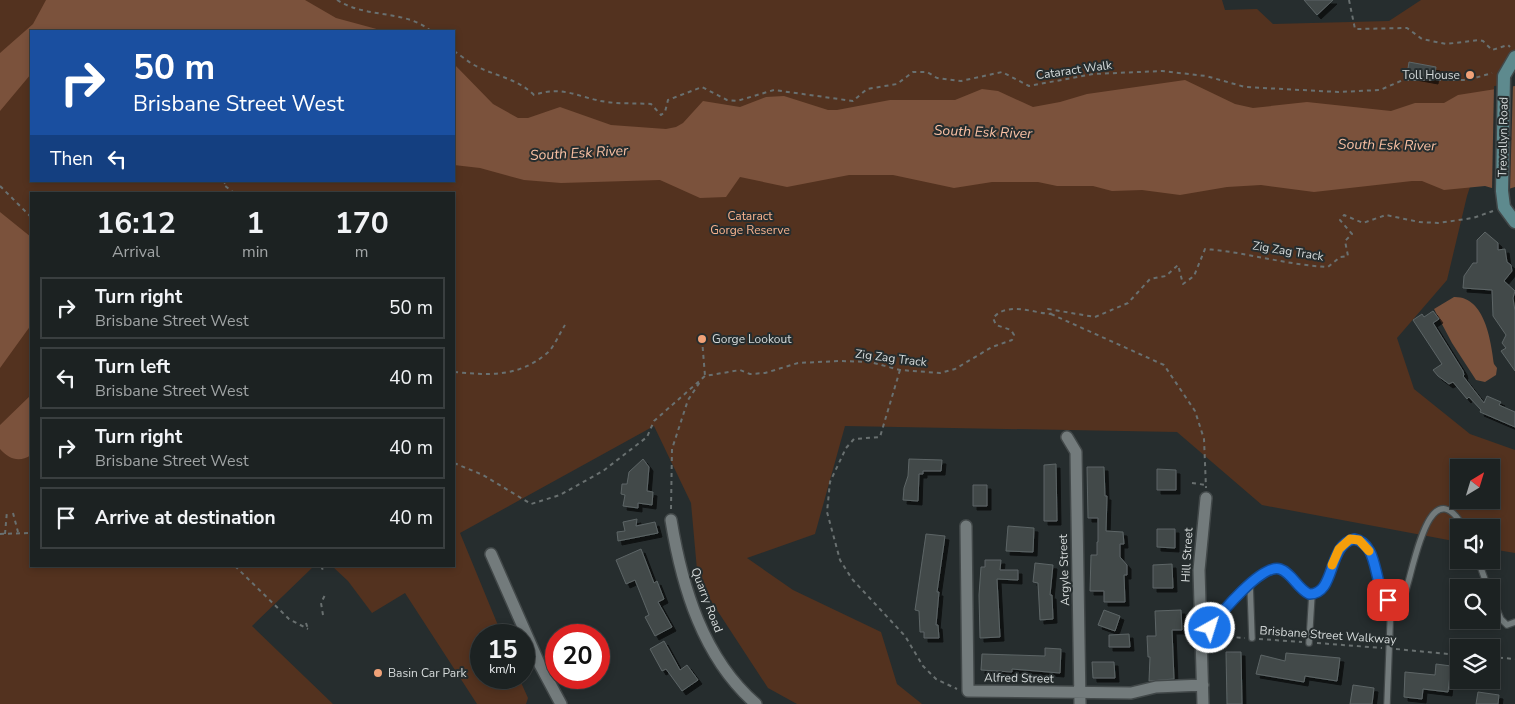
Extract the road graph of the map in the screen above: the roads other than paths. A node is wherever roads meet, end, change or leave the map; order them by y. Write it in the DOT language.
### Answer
graph roads {
  1 [pos="1512,52"];
  2 [pos="1515,222"];
  3 [pos="1067,437"];
  4 [pos="1206,498"];
  5 [pos="1458,519"];
  6 [pos="671,520"];
  7 [pos="966,526"];
  8 [pos="491,554"];
  9 [pos="1250,584"];
  10 [pos="1312,594"];
  11 [pos="1391,601"];
  12 [pos="1500,617"];
  13 [pos="1515,622"];
  14 [pos="1201,631"];
  15 [pos="1252,638"];
  16 [pos="1309,642"];
  17 [pos="1203,685"];
  18 [pos="1080,698"];
  19 [pos="561,704"];
  20 [pos="756,704"];
  21 [pos="1203,704"];
  22 [pos="1387,704"];
  1 -- 2 [label="street, Trevallyn Road"];
  3 -- 18 [label="street, Argyle Street"];
  4 -- 14 [label="street, Hill Street"];
  5 -- 11 [label="lane"];
  6 -- 20 [label="street, Quarry Road"];
  7 -- 18 [label="street, Alfred Street"];
  8 -- 19 [label="street"];
  9 -- 10 [label="lane"];
  9 -- 14 [label="lane"];
  9 -- 15 [label="lane"];
  10 -- 11 [label="lane"];
  10 -- 16 [label="lane"];
  11 -- 22 [label="lane"];
  12 -- 13 [label="lane"];
  14 -- 17 [label="street, Hill Street"];
  17 -- 18 [label="street, Alfred Street"];
  17 -- 21 [label="street, Hill Street"];
}
